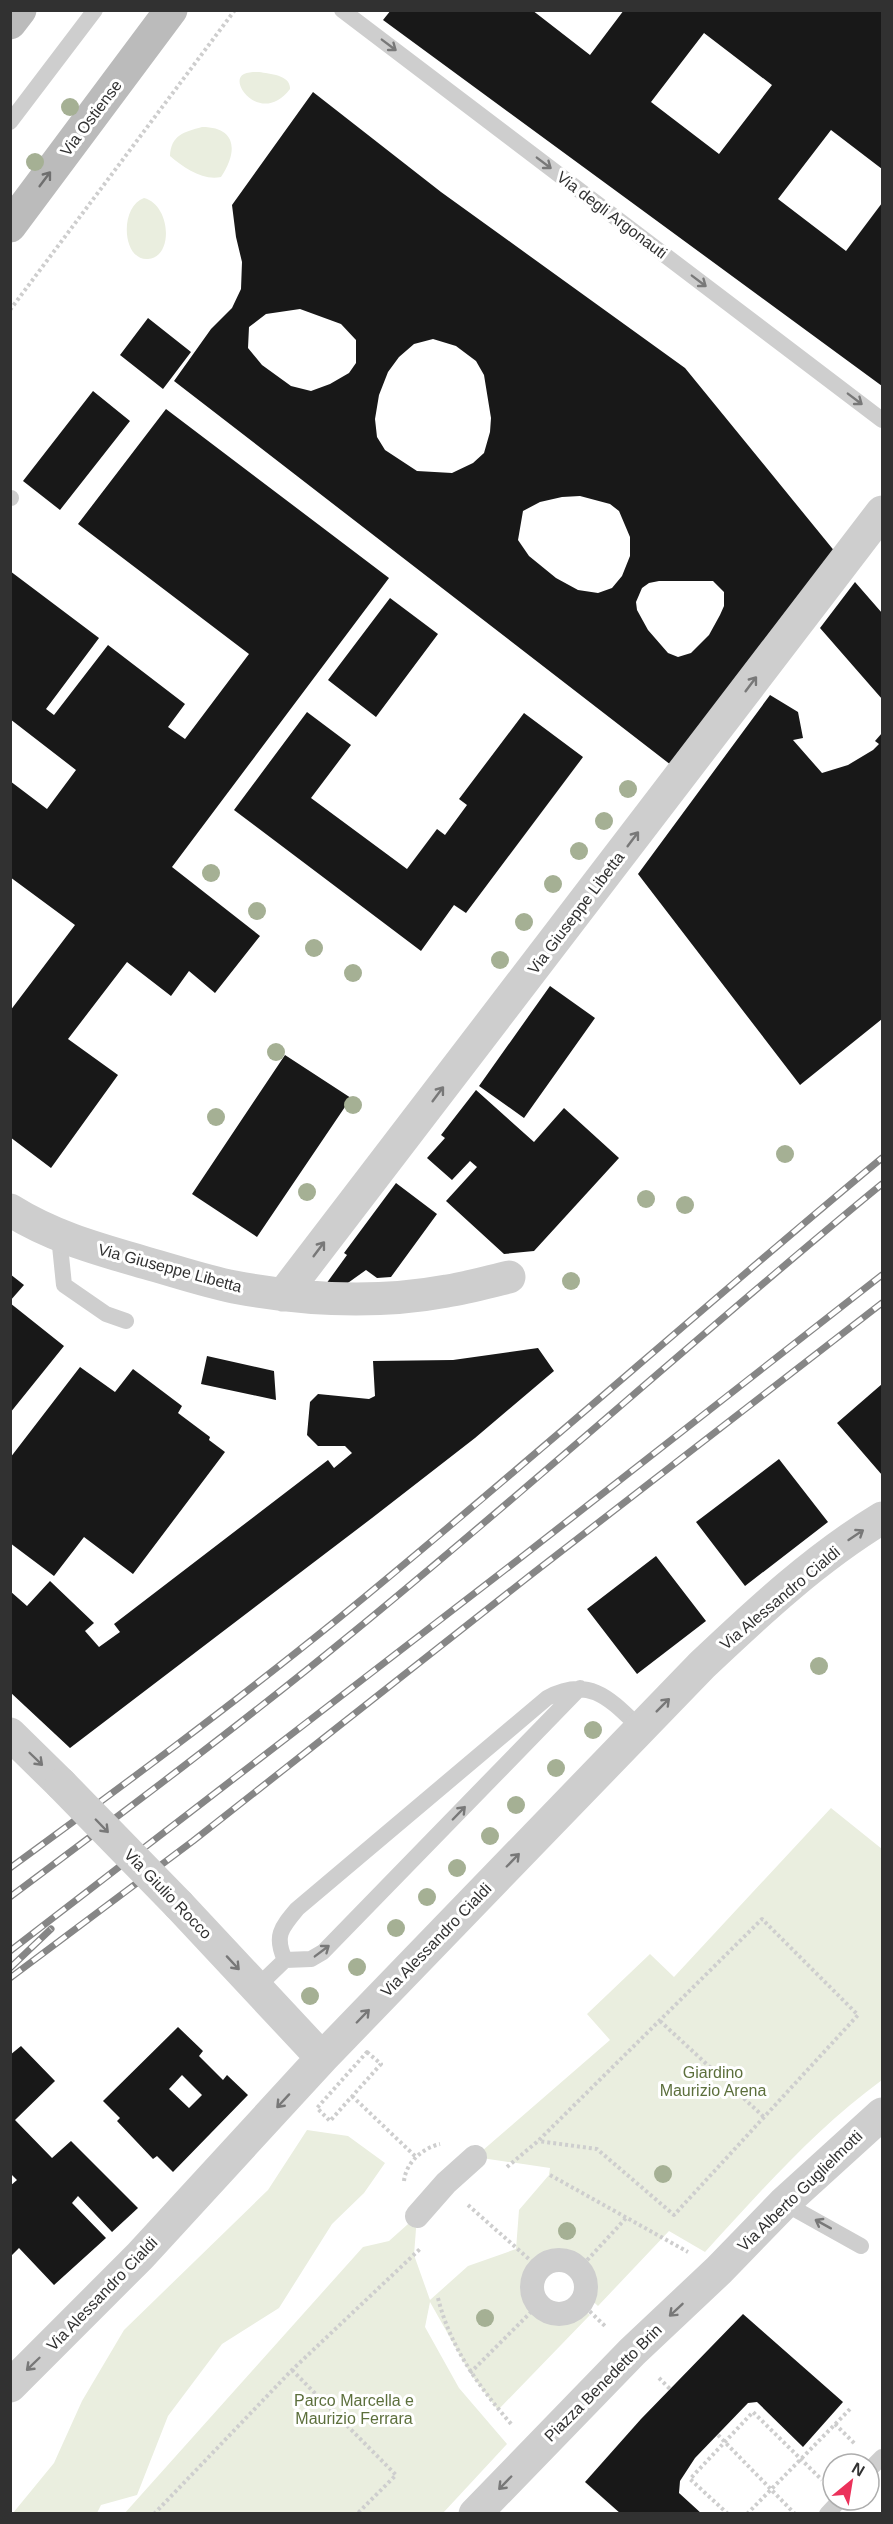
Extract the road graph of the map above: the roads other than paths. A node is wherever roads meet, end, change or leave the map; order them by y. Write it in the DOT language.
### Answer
graph roads {
  1 [pos="20,10"];
  2 [pos="95,10"];
  3 [pos="171,10"];
  4 [pos="342,10"];
  5 [pos="10,23"];
  6 [pos="10,122"];
  7 [pos="10,226"];
  8 [pos="882,420"];
  9 [pos="878,532"];
  10 [pos="10,1210"];
  11 [pos="59,1236"];
  12 [pos="509,1277"];
  13 [pos="284,1295"];
  14 [pos="126,1321"];
  15 [pos="882,1518"];
  16 [pos="580,1688"];
  17 [pos="640,1728"];
  18 [pos="10,1734"];
  19 [pos="285,1960"];
  20 [pos="256,1988"];
  21 [pos="322,2058"];
  22 [pos="882,2114"];
  23 [pos="475,2157"];
  24 [pos="784,2203"];
  25 [pos="417,2216"];
  26 [pos="861,2246"];
  27 [pos="719,2270"];
  28 [pos="538,2305"];
  29 [pos="10,2386"];
  30 [pos="475,2514"];
  1 -- 5 [label="main road"];
  2 -- 6 [label="lane"];
  7 -- 3 [label="main road, Via Ostiense, one-way"];
  4 -- 8 [label="lane, Via degli Argonauti, one-way"];
  13 -- 9 [label="street, Via Giuseppe Libetta, one-way"];
  10 -- 11 [label="street, Via Giuseppe Libetta"];
  11 -- 13 [label="street, Via Giuseppe Libetta"];
  11 -- 14 [label="lane"];
  12 -- 13 [label="street, Via Giuseppe Libetta"];
  17 -- 15 [label="street, Via Alessandro Cialdi, one-way"];
  16 -- 17 [label="lane"];
  19 -- 16 [label="lane, one-way"];
  16 -- 19 [label="lane"];
  21 -- 17 [label="street, Via Alessandro Cialdi, one-way"];
  18 -- 20 [label="street, Via Giulio Rocco, one-way, bridge"];
  19 -- 20 [label="lane"];
  20 -- 21 [label="street, Via Giulio Rocco"];
  21 -- 29 [label="street, Via Alessandro Cialdi, one-way"];
  22 -- 24 [label="street, Via Alberto Guglielmotti"];
  23 -- 25 [label="street"];
  26 -- 24 [label="lane, one-way"];
  24 -- 27 [label="street, Via Alberto Guglielmotti"];
  27 -- 30 [label="street, Piazza Benedetto Brin, one-way"];
  28 -- 28 [label="street"];
}
